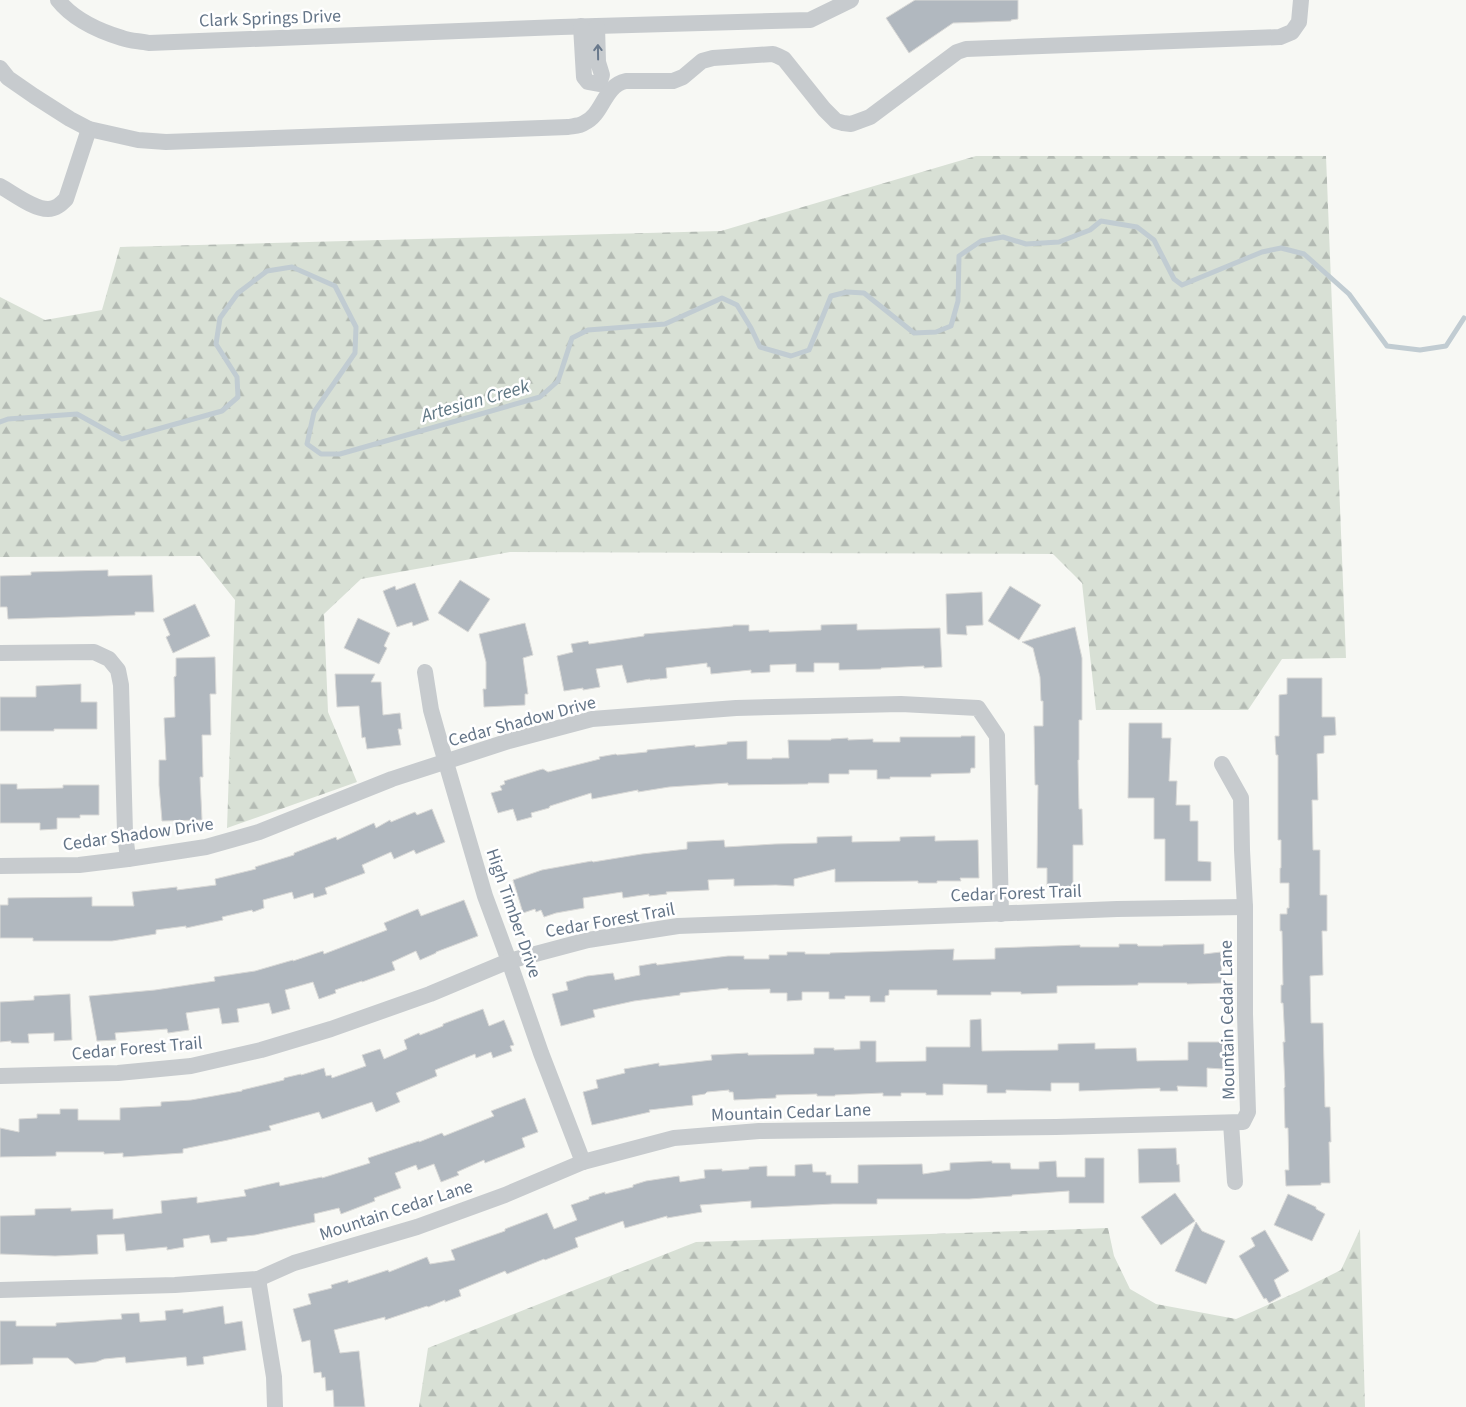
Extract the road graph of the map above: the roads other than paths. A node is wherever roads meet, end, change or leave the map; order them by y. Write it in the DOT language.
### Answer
graph roads {
  1 [pos="58,0"];
  2 [pos="851,0"];
  3 [pos="1300,0"];
  4 [pos="589,26"];
  5 [pos="0,68"];
  6 [pos="603,88"];
  7 [pos="89,129"];
  8 [pos="0,186"];
  9 [pos="0,653"];
  10 [pos="425,672"];
  11 [pos="446,762"];
  12 [pos="1222,764"];
  13 [pos="128,859"];
  14 [pos="0,866"];
  15 [pos="1246,907"];
  16 [pos="1001,914"];
  17 [pos="509,961"];
  18 [pos="0,1076"];
  19 [pos="1231,1122"];
  20 [pos="583,1162"];
  21 [pos="1235,1182"];
  22 [pos="258,1279"];
  23 [pos="0,1290"];
  24 [pos="274,1407"];
  1 -- 4 [label="street, Clark Springs Drive"];
  2 -- 4 [label="street, Clark Springs Drive"];
  3 -- 6 [label="street"];
  4 -- 6 [label="street"];
  5 -- 7 [label="street"];
  6 -- 7 [label="street"];
  7 -- 8 [label="street"];
  9 -- 13 [label="street"];
  10 -- 11 [label="street, High Timber Drive"];
  11 -- 13 [label="street, Cedar Shadow Drive"];
  11 -- 16 [label="street, Cedar Shadow Drive"];
  11 -- 17 [label="street, High Timber Drive"];
  12 -- 15 [label="street, Mountain Cedar Lane"];
  13 -- 14 [label="street, Cedar Shadow Drive"];
  15 -- 16 [label="street, Cedar Forest Trail"];
  15 -- 19 [label="street, Mountain Cedar Lane"];
  16 -- 17 [label="street, Cedar Forest Trail"];
  17 -- 18 [label="street, Cedar Forest Trail"];
  17 -- 20 [label="street, High Timber Drive"];
  19 -- 20 [label="street, Mountain Cedar Lane"];
  19 -- 21 [label="street"];
  20 -- 22 [label="street, Mountain Cedar Lane"];
  22 -- 23 [label="street, Mountain Cedar Lane"];
  22 -- 24 [label="street"];
}
